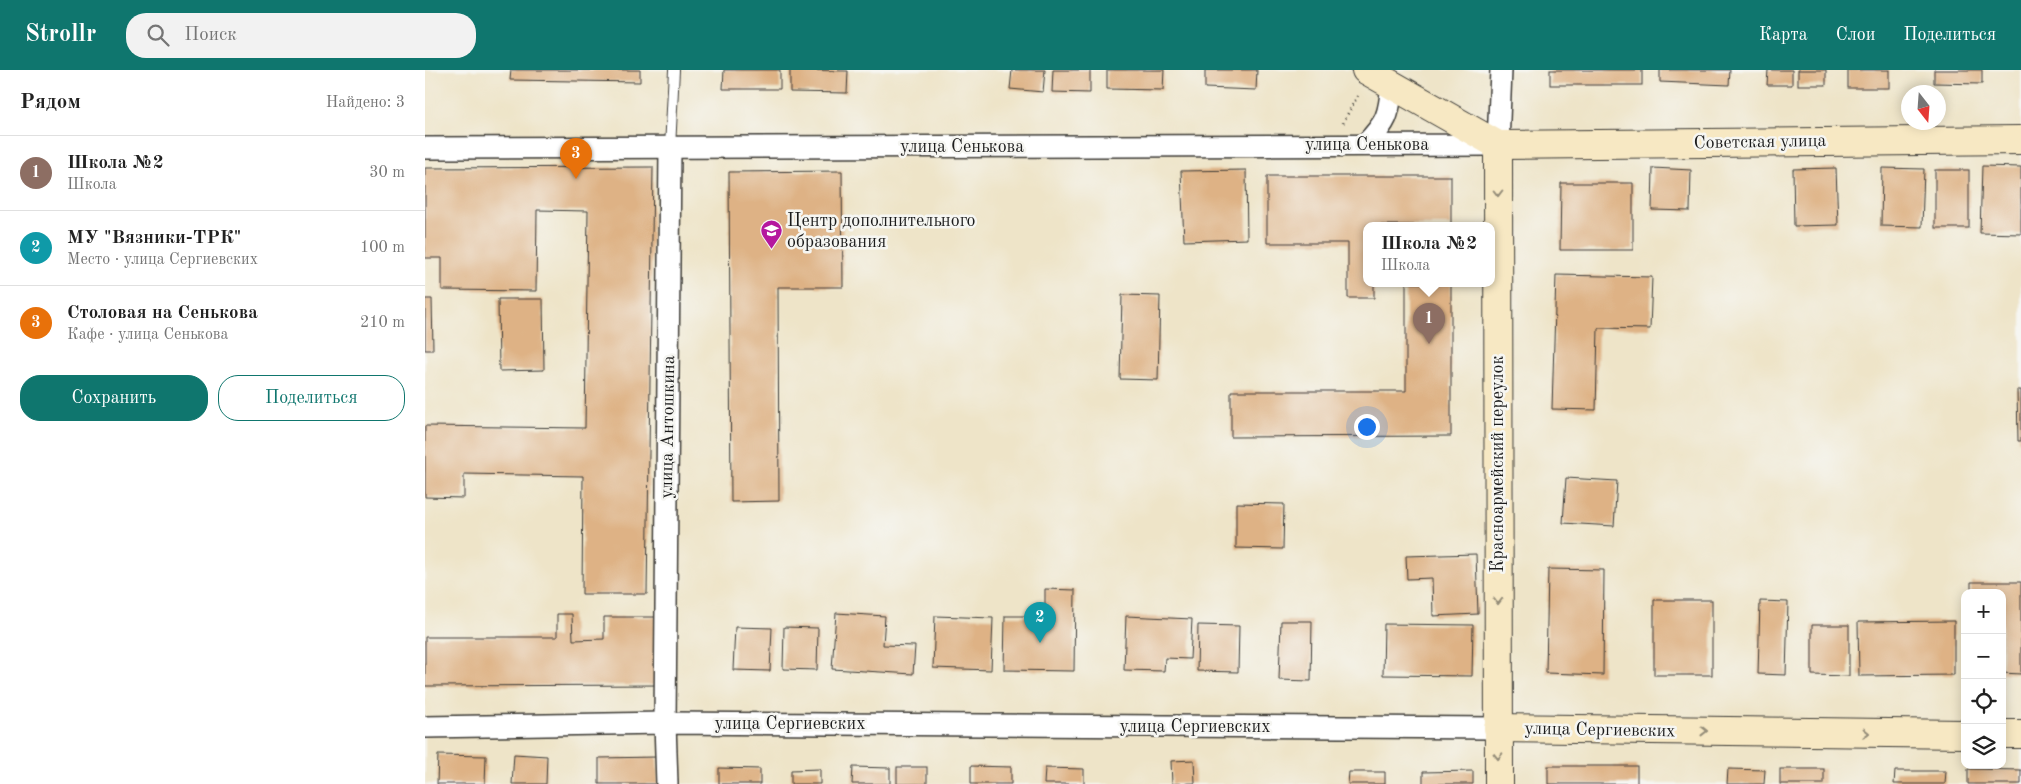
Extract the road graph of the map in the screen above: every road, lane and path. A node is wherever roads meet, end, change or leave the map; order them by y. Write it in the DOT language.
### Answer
graph roads {
  1 [pos="674,70"];
  2 [pos="1366,70"];
  3 [pos="1501,70"];
  4 [pos="1392,84"];
  5 [pos="2021,140"];
  6 [pos="1365,145"];
  7 [pos="1498,145"];
  8 [pos="425,148"];
  9 [pos="670,148"];
  10 [pos="665,723"];
  11 [pos="425,727"];
  12 [pos="1498,728"];
  13 [pos="1961,734"];
  14 [pos="2006,734"];
  15 [pos="2021,734"];
  16 [pos="667,784"];
  17 [pos="1499,784"];
  1 -- 9 [label="lane, улица Антошкина"];
  2 -- 4 [label="street"];
  3 -- 7 [label="street"];
  4 -- 6 [label="street"];
  4 -- 7 [label="street"];
  5 -- 7 [label="street, Советская улица"];
  6 -- 7 [label="street, улица Сенькова"];
  6 -- 9 [label="street, улица Сенькова"];
  7 -- 12 [label="street, Красноармейский переулок, one-way"];
  8 -- 9 [label="street, улица Сенькова"];
  9 -- 10 [label="street, улица Антошкина"];
  10 -- 11 [label="street, улица Сергиевских"];
  10 -- 12 [label="street, улица Сергиевских"];
  10 -- 16 [label="street, улица Антошкина"];
  12 -- 13 [label="street, улица Сергиевских, one-way"];
  12 -- 17 [label="street, Красноармейский переулок, one-way"];
  14 -- 15 [label="street"];
}
